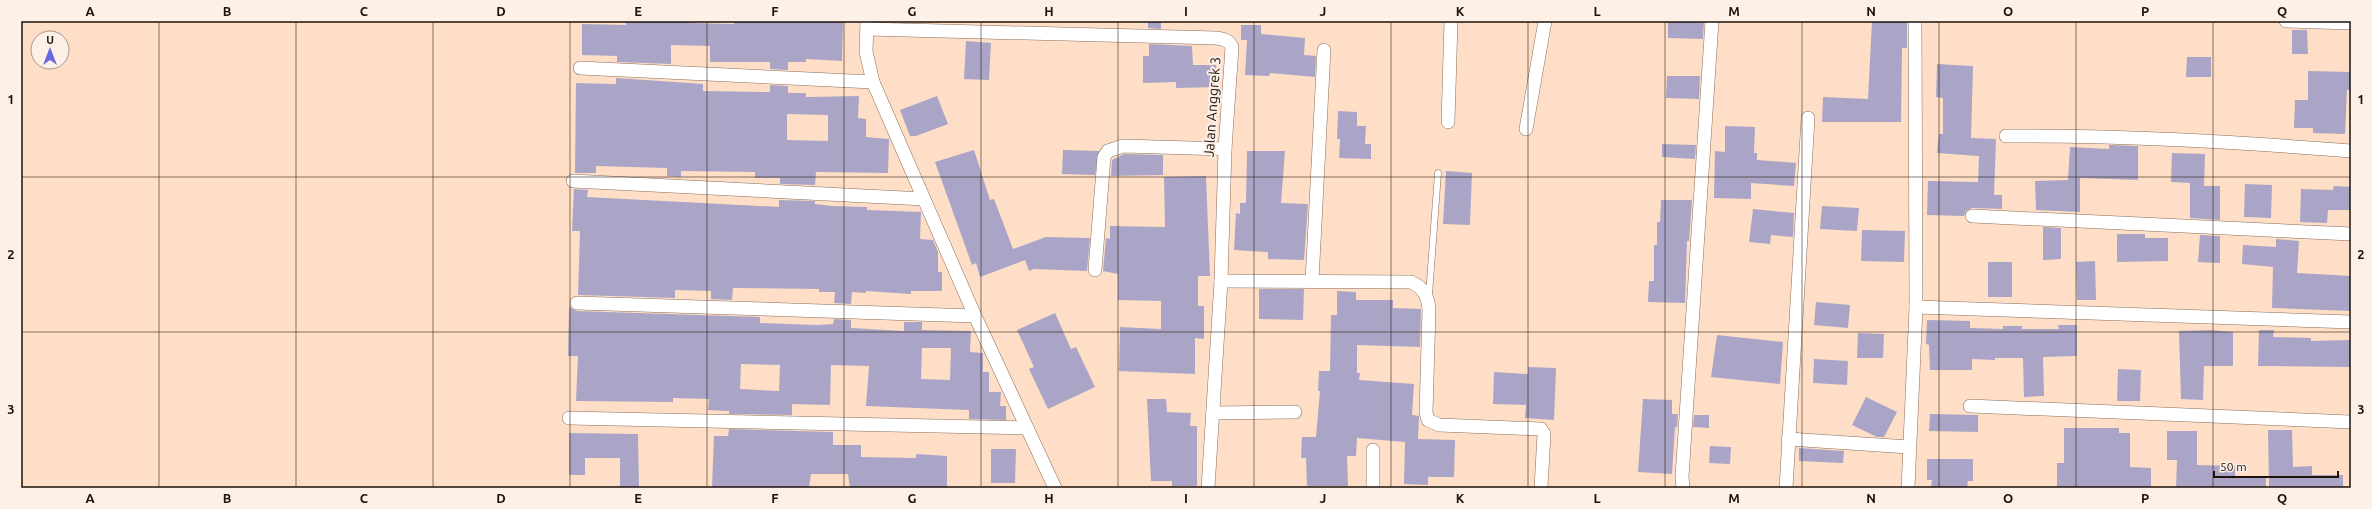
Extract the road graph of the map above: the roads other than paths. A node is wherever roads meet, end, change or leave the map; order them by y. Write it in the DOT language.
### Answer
graph roads {
  1 [pos="1451,21"];
  2 [pos="1544,21"];
  3 [pos="1712,21"];
  4 [pos="1915,21"];
  5 [pos="2286,21"];
  6 [pos="2351,23"];
  7 [pos="867,25"];
  8 [pos="1324,50"];
  9 [pos="580,68"];
  10 [pos="873,82"];
  11 [pos="1808,118"];
  12 [pos="1448,122"];
  13 [pos="1526,129"];
  14 [pos="2006,136"];
  15 [pos="1225,149"];
  16 [pos="2351,151"];
  17 [pos="1438,173"];
  18 [pos="573,181"];
  19 [pos="924,199"];
  20 [pos="1972,216"];
  21 [pos="2351,234"];
  22 [pos="1095,270"];
  23 [pos="1221,281"];
  24 [pos="1312,282"];
  25 [pos="1428,299"];
  26 [pos="577,303"];
  27 [pos="1916,307"];
  28 [pos="975,316"];
  29 [pos="2351,322"];
  30 [pos="1970,406"];
  31 [pos="1295,412"];
  32 [pos="1213,413"];
  33 [pos="569,418"];
  34 [pos="2351,422"];
  35 [pos="1026,428"];
  36 [pos="1788,439"];
  37 [pos="1909,447"];
  38 [pos="1373,450"];
  39 [pos="1056,488"];
  40 [pos="1208,488"];
  41 [pos="1373,488"];
  42 [pos="1541,488"];
  43 [pos="1683,488"];
  44 [pos="1786,488"];
  45 [pos="1908,488"];
  1 -- 12 [label="street"];
  2 -- 13 [label="street"];
  3 -- 43 [label="street"];
  4 -- 27 [label="street"];
  5 -- 6 [label="street"];
  7 -- 10 [label="street"];
  7 -- 15 [label="street, Jalan Anggrek 3"];
  8 -- 24 [label="street"];
  9 -- 10 [label="street"];
  10 -- 19 [label="street"];
  11 -- 36 [label="street"];
  14 -- 16 [label="street"];
  15 -- 22 [label="street"];
  15 -- 23 [label="street, Jalan Anggrek 3"];
  17 -- 25 [label="lane"];
  18 -- 19 [label="street"];
  19 -- 28 [label="street"];
  20 -- 21 [label="street"];
  23 -- 24 [label="street"];
  23 -- 32 [label="street, Jalan Anggrek 3"];
  24 -- 25 [label="street"];
  25 -- 42 [label="street"];
  26 -- 28 [label="street"];
  27 -- 29 [label="street"];
  27 -- 37 [label="street"];
  28 -- 35 [label="street"];
  30 -- 34 [label="street"];
  31 -- 32 [label="street"];
  32 -- 40 [label="street, Jalan Anggrek 3"];
  33 -- 35 [label="street"];
  35 -- 39 [label="street"];
  36 -- 37 [label="street"];
  36 -- 44 [label="street"];
  37 -- 45 [label="street"];
  38 -- 41 [label="street"];
}
